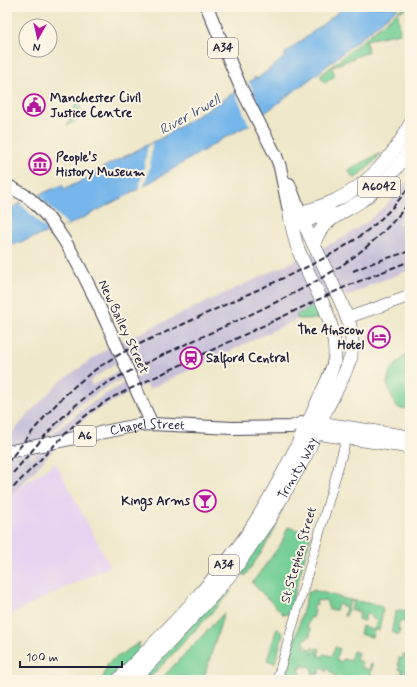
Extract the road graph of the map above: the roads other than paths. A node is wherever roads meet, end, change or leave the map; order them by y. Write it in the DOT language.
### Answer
graph roads {
  1 [pos="206,7"];
  2 [pos="410,124"];
  3 [pos="410,150"];
  4 [pos="7,185"];
  5 [pos="340,214"];
  6 [pos="296,219"];
  7 [pos="314,245"];
  8 [pos="410,296"];
  9 [pos="347,318"];
  10 [pos="333,398"];
  11 [pos="152,424"];
  12 [pos="340,426"];
  13 [pos="312,427"];
  14 [pos="347,437"];
  15 [pos="410,437"];
  16 [pos="410,447"];
  17 [pos="7,452"];
  18 [pos="118,680"];
  19 [pos="134,680"];
  20 [pos="277,680"];
  1 -- 6 [label="main road, A34"];
  2 -- 6 [label="highway, A6042"];
  3 -- 5 [label="highway, A6042"];
  4 -- 11 [label="main road, New Bailey Street"];
  5 -- 6 [label="highway, A6042"];
  5 -- 7 [label="highway"];
  6 -- 7 [label="highway, Trinity Way / A34"];
  6 -- 13 [label="highway, Trinity Way / A34"];
  7 -- 9 [label="highway, Trinity Way / A34"];
  8 -- 9 [label="main road"];
  9 -- 10 [label="highway, Trinity Way / A34"];
  10 -- 12 [label="highway"];
  10 -- 13 [label="highway, Trinity Way / A34"];
  11 -- 13 [label="main road, Chapel Street / A6"];
  11 -- 17 [label="main road, Chapel Street / A6"];
  12 -- 13 [label="highway, Chapel Street / A6"];
  12 -- 15 [label="highway, Chapel Street / A6"];
  13 -- 14 [label="highway, Chapel Street / A6"];
  13 -- 18 [label="highway, Trinity Way / A34"];
  13 -- 19 [label="highway, Trinity Way / A34"];
  14 -- 16 [label="highway, Chapel Street / A6"];
  14 -- 20 [label="street, St Stephen Street"];
}
